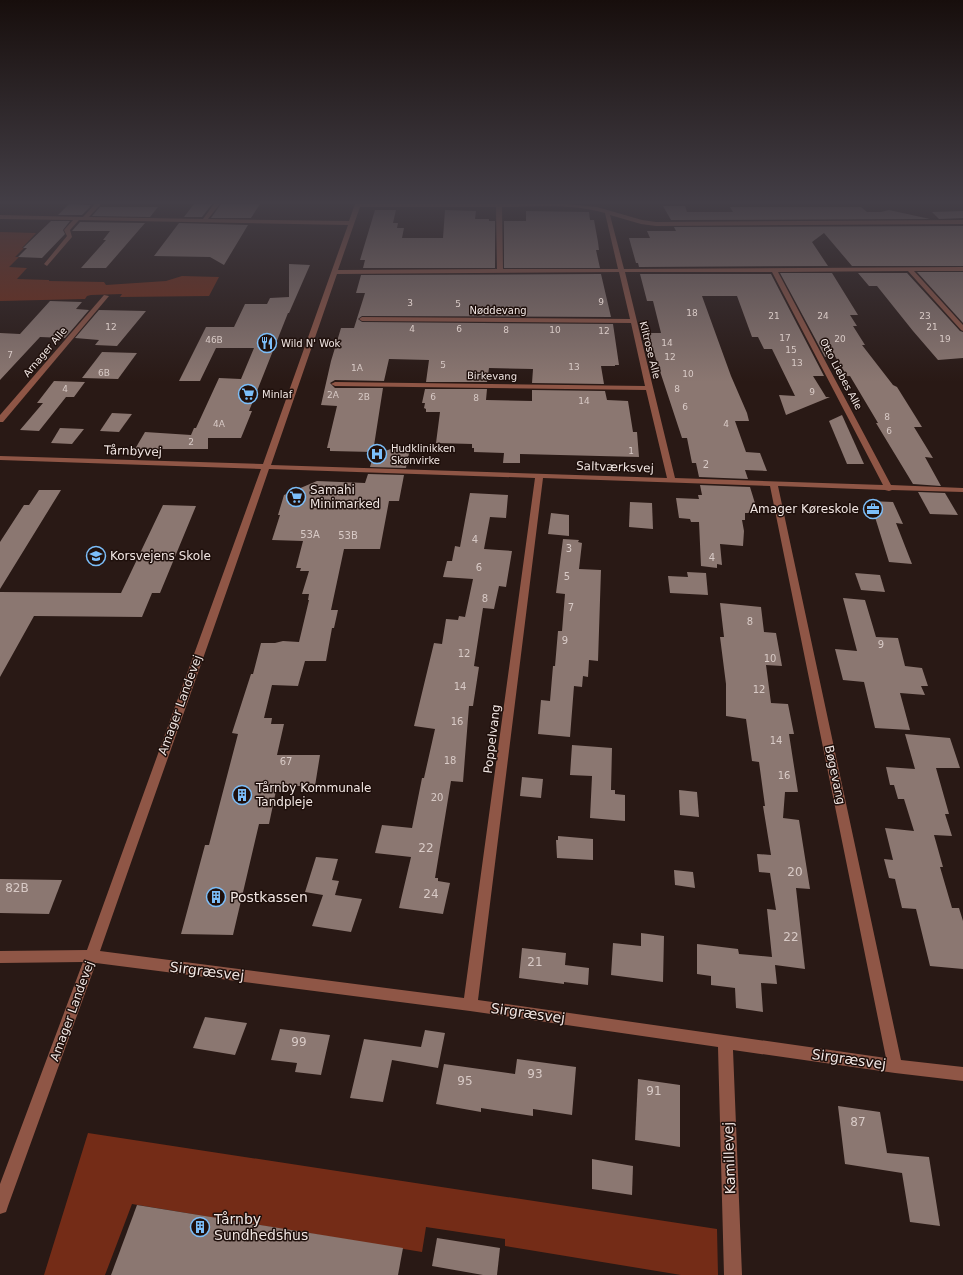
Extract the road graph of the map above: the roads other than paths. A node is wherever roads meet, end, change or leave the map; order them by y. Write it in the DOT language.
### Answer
graph roads {
  1 [pos="337,264"];
  2 [pos="500,264"];
  3 [pos="619,264"];
  4 [pos="910,269"];
  5 [pos="963,269"];
  6 [pos="620,270"];
  7 [pos="774,270"];
  8 [pos="500,271"];
  9 [pos="334,272"];
  10 [pos="106,296"];
  11 [pos="362,319"];
  12 [pos="633,321"];
  13 [pos="963,329"];
  14 [pos="335,384"];
  15 [pos="649,388"];
  16 [pos="0,420"];
  17 [pos="0,458"];
  18 [pos="265,468"];
  19 [pos="539,476"];
  20 [pos="672,480"];
  21 [pos="774,485"];
  22 [pos="889,488"];
  23 [pos="963,490"];
  24 [pos="92,956"];
  25 [pos="0,957"];
  26 [pos="470,1005"];
  27 [pos="725,1041"];
  28 [pos="895,1066"];
  29 [pos="963,1074"];
  30 [pos="0,1206"];
  31 [pos="733,1275"];
  1 -- 9 [label="street, Amager Landevej"];
  2 -- 8 [label="street"];
  3 -- 6 [label="street, Klitrose Alle"];
  4 -- 5 [label="street"];
  4 -- 7 [label="street"];
  4 -- 13 [label="street"];
  6 -- 7 [label="street"];
  6 -- 8 [label="street"];
  6 -- 12 [label="street, Klitrose Alle"];
  7 -- 22 [label="street, Otto Liebes Alle"];
  8 -- 9 [label="street"];
  9 -- 18 [label="street, Amager Landevej"];
  10 -- 16 [label="street, Arnager Alle"];
  11 -- 12 [label="street, Nøddevang"];
  12 -- 15 [label="street, Klitrose Alle"];
  14 -- 15 [label="street, Birkevang"];
  15 -- 20 [label="street, Klitrose Alle"];
  17 -- 18 [label="street, Tårnbyvej"];
  18 -- 19 [label="street, Saltværksvej"];
  18 -- 24 [label="street, Amager Landevej"];
  19 -- 20 [label="street, Saltværksvej"];
  19 -- 26 [label="street, Poppelvang"];
  20 -- 21 [label="street, Saltværksvej"];
  21 -- 22 [label="street, Saltværksvej"];
  21 -- 28 [label="street, Bøgevang"];
  22 -- 23 [label="street, Saltværksvej"];
  24 -- 25 [label="street, Sirgræsvej"];
  24 -- 26 [label="street, Sirgræsvej"];
  24 -- 30 [label="street, Amager Landevej"];
  26 -- 27 [label="street, Sirgræsvej"];
  27 -- 28 [label="street, Sirgræsvej"];
  27 -- 31 [label="street, Kamillevej"];
  28 -- 29 [label="street, Sirgræsvej"];
}
